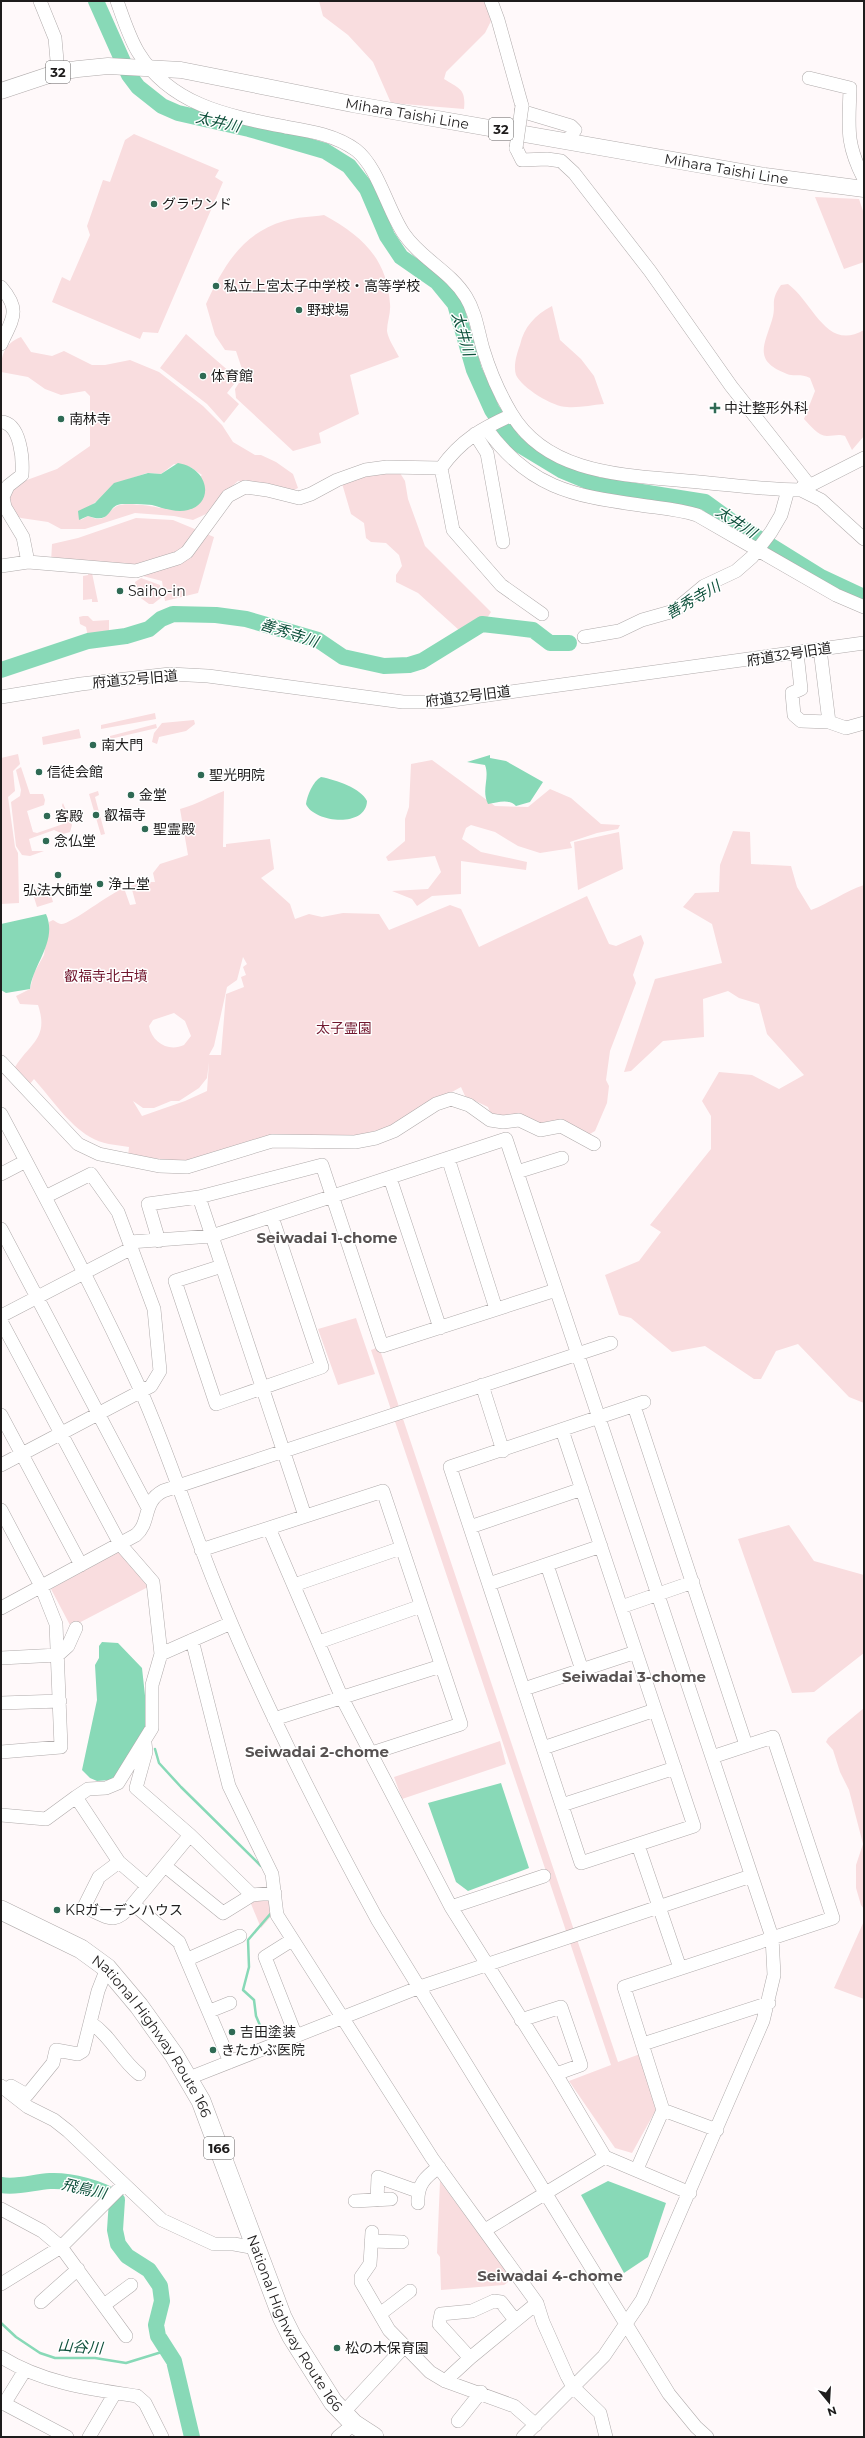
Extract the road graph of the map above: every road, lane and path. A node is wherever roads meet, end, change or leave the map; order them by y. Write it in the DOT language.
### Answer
graph roads {
  1 [pos="40,1"];
  2 [pos="117,1"];
  3 [pos="491,1"];
  4 [pos="143,67"];
  5 [pos="58,72"];
  6 [pos="809,78"];
  7 [pos="1,91"];
  8 [pos="521,108"];
  9 [pos="568,140"];
  10 [pos="861,167"];
  11 [pos="864,179"];
  12 [pos="864,189"];
  13 [pos="1,287"];
  14 [pos="1,344"];
  15 [pos="510,416"];
  16 [pos="1,422"];
  17 [pos="483,429"];
  18 [pos="864,458"];
  19 [pos="442,468"];
  20 [pos="794,490"];
  21 [pos="864,539"];
  22 [pos="503,542"];
  23 [pos="757,548"];
  24 [pos="28,562"];
  25 [pos="1,566"];
  26 [pos="864,607"];
  27 [pos="542,614"];
  28 [pos="584,637"];
  29 [pos="864,643"];
  30 [pos="820,649"];
  31 [pos="797,653"];
  32 [pos="1,698"];
  33 [pos="829,722"];
  34 [pos="864,723"];
  35 [pos="1,1062"];
  36 [pos="1,1114"];
  37 [pos="503,1122"];
  38 [pos="506,1138"];
  39 [pos="594,1144"];
  40 [pos="448,1158"];
  41 [pos="562,1158"];
  42 [pos="26,1161"];
  43 [pos="517,1172"];
  44 [pos="1,1174"];
  45 [pos="390,1178"];
  46 [pos="45,1197"];
  47 [pos="199,1197"];
  48 [pos="332,1197"];
  49 [pos="272,1217"];
  50 [pos="1,1229"];
  51 [pos="212,1236"];
  52 [pos="159,1241"];
  53 [pos="131,1245"];
  54 [pos="222,1266"];
  55 [pos="84,1272"];
  56 [pos="556,1290"];
  57 [pos="38,1297"];
  58 [pos="496,1309"];
  59 [pos="1,1316"];
  60 [pos="1,1321"];
  61 [pos="440,1328"];
  62 [pos="611,1343"];
  63 [pos="578,1354"];
  64 [pos="482,1385"];
  65 [pos="262,1388"];
  66 [pos="141,1391"];
  67 [pos="100,1413"];
  68 [pos="1,1416"];
  69 [pos="599,1417"];
  70 [pos="562,1430"];
  71 [pos="61,1433"];
  72 [pos="503,1450"];
  73 [pos="283,1452"];
  74 [pos="22,1454"];
  75 [pos="1,1465"];
  76 [pos="178,1486"];
  77 [pos="582,1489"];
  78 [pos="148,1508"];
  79 [pos="1,1510"];
  80 [pos="305,1516"];
  81 [pos="470,1527"];
  82 [pos="269,1528"];
  83 [pos="120,1544"];
  84 [pos="601,1546"];
  85 [pos="401,1548"];
  86 [pos="201,1550"];
  87 [pos="81,1565"];
  88 [pos="547,1565"];
  89 [pos="693,1582"];
  90 [pos="489,1584"];
  91 [pos="294,1585"];
  92 [pos="41,1586"];
  93 [pos="658,1593"];
  94 [pos="2,1603"];
  95 [pos="421,1606"];
  96 [pos="621,1606"];
  97 [pos="231,1623"];
  98 [pos="76,1628"];
  99 [pos="192,1640"];
  100 [pos="319,1642"];
  101 [pos="636,1652"];
  102 [pos="161,1654"];
  103 [pos="58,1655"];
  104 [pos="1,1658"];
  105 [pos="441,1666"];
  106 [pos="582,1670"];
  107 [pos="524,1689"];
  108 [pos="342,1698"];
  109 [pos="60,1701"];
  110 [pos="1,1703"];
  111 [pos="655,1710"];
  112 [pos="274,1720"];
  113 [pos="144,1740"];
  114 [pos="746,1745"];
  115 [pos="543,1748"];
  116 [pos="1,1752"];
  117 [pos="372,1753"];
  118 [pos="712,1757"];
  119 [pos="675,1768"];
  120 [pos="76,1797"];
  121 [pos="562,1805"];
  122 [pos="1,1815"];
  123 [pos="190,1835"];
  124 [pos="638,1845"];
  125 [pos="119,1862"];
  126 [pos="165,1866"];
  127 [pos="544,1876"];
  128 [pos="751,1876"];
  129 [pos="147,1886"];
  130 [pos="264,1894"];
  131 [pos="133,1904"];
  132 [pos="451,1907"];
  133 [pos="659,1907"];
  134 [pos="1,1911"];
  135 [pos="772,1937"];
  136 [pos="292,1940"];
  137 [pos="235,1943"];
  138 [pos="188,1959"];
  139 [pos="487,1964"];
  140 [pos="107,1968"];
  141 [pos="680,1968"];
  142 [pos="420,1987"];
  143 [pos="230,2003"];
  144 [pos="769,2003"];
  145 [pos="210,2011"];
  146 [pos="343,2017"];
  147 [pos="522,2020"];
  148 [pos="91,2023"];
  149 [pos="296,2036"];
  150 [pos="643,2044"];
  151 [pos="230,2062"];
  152 [pos="139,2074"];
  153 [pos="556,2074"];
  154 [pos="189,2078"];
  155 [pos="1,2081"];
  156 [pos="1,2086"];
  157 [pos="663,2110"];
  158 [pos="717,2130"];
  159 [pos="605,2157"];
  160 [pos="439,2167"];
  161 [pos="637,2169"];
  162 [pos="124,2184"];
  163 [pos="690,2193"];
  164 [pos="546,2194"];
  165 [pos="390,2199"];
  166 [pos="377,2200"];
  167 [pos="355,2201"];
  168 [pos="1,2209"];
  169 [pos="485,2230"];
  170 [pos="402,2242"];
  171 [pos="61,2247"];
  172 [pos="256,2248"];
  173 [pos="78,2269"];
  174 [pos="1,2284"];
  175 [pos="131,2285"];
  176 [pos="410,2290"];
  177 [pos="41,2302"];
  178 [pos="538,2303"];
  179 [pos="104,2305"];
  180 [pos="380,2314"];
  181 [pos="515,2320"];
  182 [pos="627,2324"];
  183 [pos="126,2336"];
  184 [pos="404,2347"];
  185 [pos="1,2356"];
  186 [pos="470,2358"];
  187 [pos="25,2370"];
  188 [pos="445,2381"];
  189 [pos="573,2387"];
  190 [pos="481,2392"];
  191 [pos="115,2393"];
  192 [pos="3,2403"];
  193 [pos="348,2419"];
  194 [pos="458,2421"];
  195 [pos="536,2424"];
  196 [pos="158,2435"];
  197 [pos="68,2437"];
  198 [pos="89,2437"];
  199 [pos="338,2437"];
  200 [pos="374,2437"];
  201 [pos="523,2437"];
  202 [pos="606,2437"];
  203 [pos="707,2437"];
  1 -- 5 [label="street"];
  2 -- 4 [label="street"];
  3 -- 8 [label="street"];
  4 -- 5 [label="main road, Mihara Taishi Line / 32"];
  4 -- 9 [label="main road, Mihara Taishi Line / 32"];
  4 -- 15 [label="street"];
  5 -- 7 [label="main road, Mihara Taishi Line / 32"];
  6 -- 10 [label="street"];
  8 -- 9 [label="street"];
  8 -- 20 [label="street, bridge"];
  9 -- 12 [label="main road, Mihara Taishi Line / 32"];
  10 -- 11 [label="street"];
  13 -- 14 [label="street"];
  15 -- 17 [label="street"];
  15 -- 20 [label="street"];
  16 -- 24 [label="street"];
  17 -- 19 [label="street"];
  17 -- 22 [label="street"];
  17 -- 23 [label="street"];
  18 -- 20 [label="street"];
  19 -- 24 [label="street"];
  19 -- 27 [label="street"];
  20 -- 21 [label="street"];
  20 -- 23 [label="street"];
  23 -- 26 [label="street"];
  23 -- 28 [label="street"];
  24 -- 25 [label="street"];
  29 -- 30 [label="street, 府道32号旧道"];
  30 -- 31 [label="street, 府道32号旧道"];
  30 -- 33 [label="street"];
  31 -- 32 [label="street, 府道32号旧道"];
  31 -- 33 [label="street"];
  33 -- 34 [label="street"];
  35 -- 37 [label="street"];
  36 -- 42 [label="street"];
  37 -- 38 [label="street"];
  37 -- 39 [label="street"];
  38 -- 40 [label="street"];
  38 -- 43 [label="street"];
  40 -- 45 [label="street"];
  40 -- 58 [label="street"];
  41 -- 43 [label="street"];
  42 -- 44 [label="street"];
  42 -- 46 [label="street"];
  43 -- 56 [label="street"];
  45 -- 48 [label="street"];
  45 -- 61 [label="street"];
  46 -- 53 [label="street"];
  46 -- 55 [label="street"];
  47 -- 48 [label="street"];
  47 -- 51 [label="street"];
  47 -- 52 [label="street"];
  48 -- 49 [label="street"];
  48 -- 61 [label="street"];
  49 -- 51 [label="street"];
  49 -- 65 [label="street"];
  50 -- 57 [label="street"];
  51 -- 52 [label="street"];
  51 -- 54 [label="street"];
  52 -- 53 [label="street"];
  53 -- 55 [label="street"];
  53 -- 66 [label="street"];
  54 -- 65 [label="street"];
  54 -- 65 [label="street"];
  55 -- 57 [label="street"];
  55 -- 66 [label="street"];
  56 -- 58 [label="street"];
  56 -- 63 [label="street"];
  57 -- 59 [label="street"];
  57 -- 67 [label="street"];
  58 -- 61 [label="street"];
  60 -- 71 [label="street"];
  62 -- 63 [label="street"];
  63 -- 64 [label="street"];
  63 -- 69 [label="street"];
  64 -- 72 [label="street"];
  64 -- 73 [label="street"];
  65 -- 73 [label="street"];
  66 -- 67 [label="street"];
  66 -- 76 [label="street"];
  67 -- 71 [label="street"];
  67 -- 78 [label="street"];
  68 -- 74 [label="street"];
  69 -- 70 [label="street"];
  69 -- 89 [label="street"];
  69 -- 93 [label="street"];
  70 -- 72 [label="street"];
  70 -- 77 [label="street"];
  71 -- 74 [label="street"];
  71 -- 83 [label="street"];
  72 -- 81 [label="street"];
  73 -- 76 [label="street"];
  73 -- 80 [label="street"];
  74 -- 75 [label="street"];
  74 -- 87 [label="street"];
  76 -- 78 [label="street"];
  76 -- 86 [label="street"];
  77 -- 81 [label="street"];
  77 -- 84 [label="street"];
  78 -- 83 [label="street"];
  79 -- 92 [label="street"];
  80 -- 82 [label="street"];
  80 -- 85 [label="street"];
  81 -- 90 [label="street"];
  82 -- 86 [label="street"];
  82 -- 91 [label="street"];
  83 -- 87 [label="street"];
  83 -- 102 [label="street"];
  84 -- 88 [label="street"];
  84 -- 96 [label="street"];
  85 -- 91 [label="street"];
  85 -- 95 [label="street"];
  86 -- 97 [label="street"];
  87 -- 92 [label="street"];
  88 -- 90 [label="street"];
  88 -- 106 [label="street"];
  89 -- 93 [label="street"];
  89 -- 114 [label="street"];
  90 -- 107 [label="street"];
  91 -- 100 [label="street"];
  92 -- 94 [label="street"];
  92 -- 103 [label="street"];
  93 -- 96 [label="street"];
  93 -- 118 [label="street"];
  95 -- 100 [label="street"];
  95 -- 105 [label="street"];
  96 -- 101 [label="street"];
  97 -- 99 [label="street"];
  97 -- 112 [label="street"];
  98 -- 103 [label="street"];
  99 -- 102 [label="street"];
  99 -- 130 [label="street"];
  100 -- 108 [label="street"];
  101 -- 106 [label="street"];
  101 -- 111 [label="street"];
  102 -- 113 [label="street"];
  103 -- 104 [label="street"];
  103 -- 109 [label="street"];
  105 -- 108 [label="street"];
  105 -- 117 [label="street"];
  106 -- 107 [label="street"];
  107 -- 115 [label="street"];
  108 -- 112 [label="street"];
  108 -- 117 [label="street"];
  109 -- 110 [label="street"];
  109 -- 116 [label="street"];
  111 -- 115 [label="street"];
  111 -- 119 [label="street"];
  112 -- 142 [label="street"];
  113 -- 120 [label="street"];
  113 -- 123 [label="street"];
  114 -- 118 [label="street"];
  114 -- 135 [label="street"];
  115 -- 121 [label="street"];
  117 -- 132 [label="street"];
  118 -- 128 [label="street"];
  119 -- 121 [label="street"];
  119 -- 124 [label="street"];
  120 -- 122 [label="street"];
  120 -- 125 [label="street"];
  121 -- 124 [label="street"];
  123 -- 126 [label="street"];
  123 -- 130 [label="street"];
  124 -- 133 [label="street"];
  125 -- 129 [label="street"];
  125 -- 131 [label="street"];
  126 -- 129 [label="street"];
  126 -- 130 [label="street"];
  127 -- 132 [label="street"];
  128 -- 133 [label="street"];
  128 -- 135 [label="street"];
  129 -- 131 [label="street"];
  130 -- 136 [label="street"];
  131 -- 138 [label="street"];
  132 -- 139 [label="street"];
  133 -- 139 [label="street"];
  133 -- 141 [label="street"];
  134 -- 140 [label="highway, National Highway Route 166 / 166"];
  135 -- 141 [label="street"];
  135 -- 144 [label="street"];
  136 -- 146 [label="street"];
  136 -- 149 [label="street"];
  137 -- 138 [label="street"];
  138 -- 145 [label="street"];
  139 -- 142 [label="street"];
  139 -- 147 [label="street"];
  140 -- 148 [label="street"];
  140 -- 154 [label="highway, National Highway Route 166 / 166"];
  141 -- 150 [label="street"];
  142 -- 146 [label="street"];
  142 -- 164 [label="street"];
  143 -- 145 [label="street"];
  144 -- 150 [label="street"];
  144 -- 158 [label="street"];
  145 -- 151 [label="street"];
  146 -- 149 [label="street"];
  146 -- 160 [label="street"];
  147 -- 153 [label="street"];
  147 -- 153 [label="street"];
  148 -- 152 [label="street"];
  148 -- 155 [label="street"];
  149 -- 151 [label="street"];
  150 -- 157 [label="street"];
  151 -- 154 [label="street"];
  153 -- 159 [label="street"];
  154 -- 172 [label="highway, National Highway Route 166 / 166"];
  156 -- 162 [label="street"];
  157 -- 158 [label="street"];
  157 -- 161 [label="street"];
  158 -- 163 [label="street"];
  159 -- 161 [label="street"];
  159 -- 164 [label="street"];
  160 -- 166 [label="street"];
  160 -- 169 [label="street"];
  161 -- 163 [label="street"];
  162 -- 171 [label="street"];
  162 -- 172 [label="street"];
  163 -- 182 [label="street"];
  164 -- 169 [label="street"];
  164 -- 182 [label="street"];
  165 -- 166 [label="street"];
  166 -- 167 [label="street"];
  168 -- 171 [label="street"];
  169 -- 178 [label="street"];
  170 -- 180 [label="street"];
  171 -- 173 [label="street"];
  171 -- 174 [label="street"];
  172 -- 193 [label="highway, National Highway Route 166 / 166"];
  173 -- 177 [label="street"];
  173 -- 179 [label="street"];
  175 -- 179 [label="street"];
  176 -- 180 [label="street"];
  178 -- 181 [label="street"];
  178 -- 189 [label="street"];
  179 -- 183 [label="street"];
  180 -- 184 [label="street"];
  181 -- 186 [label="street"];
  181 -- 186 [label="street"];
  182 -- 189 [label="street"];
  182 -- 203 [label="street"];
  184 -- 188 [label="street"];
  184 -- 193 [label="street"];
  185 -- 187 [label="street"];
  186 -- 188 [label="street"];
  187 -- 191 [label="street"];
  187 -- 192 [label="street"];
  188 -- 190 [label="street"];
  189 -- 195 [label="street"];
  189 -- 202 [label="street"];
  190 -- 194 [label="street"];
  190 -- 195 [label="street"];
  191 -- 196 [label="street"];
  191 -- 198 [label="street"];
  192 -- 197 [label="street"];
  193 -- 199 [label="street"];
  193 -- 200 [label="highway, National Highway Route 166 / 166"];
  195 -- 201 [label="street"];
}
